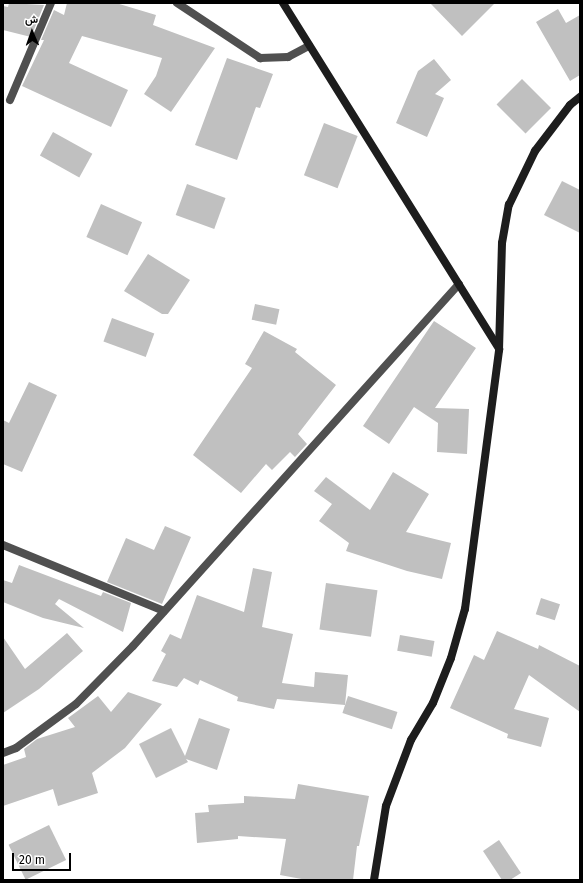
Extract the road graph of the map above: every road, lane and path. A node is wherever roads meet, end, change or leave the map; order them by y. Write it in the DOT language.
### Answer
graph roads {
  1 [pos="51,3"];
  2 [pos="177,3"];
  3 [pos="283,3"];
  4 [pos="309,46"];
  5 [pos="580,97"];
  6 [pos="10,100"];
  7 [pos="459,284"];
  8 [pos="499,350"];
  9 [pos="3,545"];
  10 [pos="164,611"];
  11 [pos="3,753"];
  12 [pos="374,880"];
  1 -- 6 [label="street"];
  2 -- 4 [label="street"];
  3 -- 4 [label="main road"];
  4 -- 7 [label="main road"];
  5 -- 8 [label="main road"];
  7 -- 8 [label="main road"];
  7 -- 10 [label="street"];
  8 -- 12 [label="main road"];
  9 -- 10 [label="street"];
  10 -- 11 [label="street"];
}
